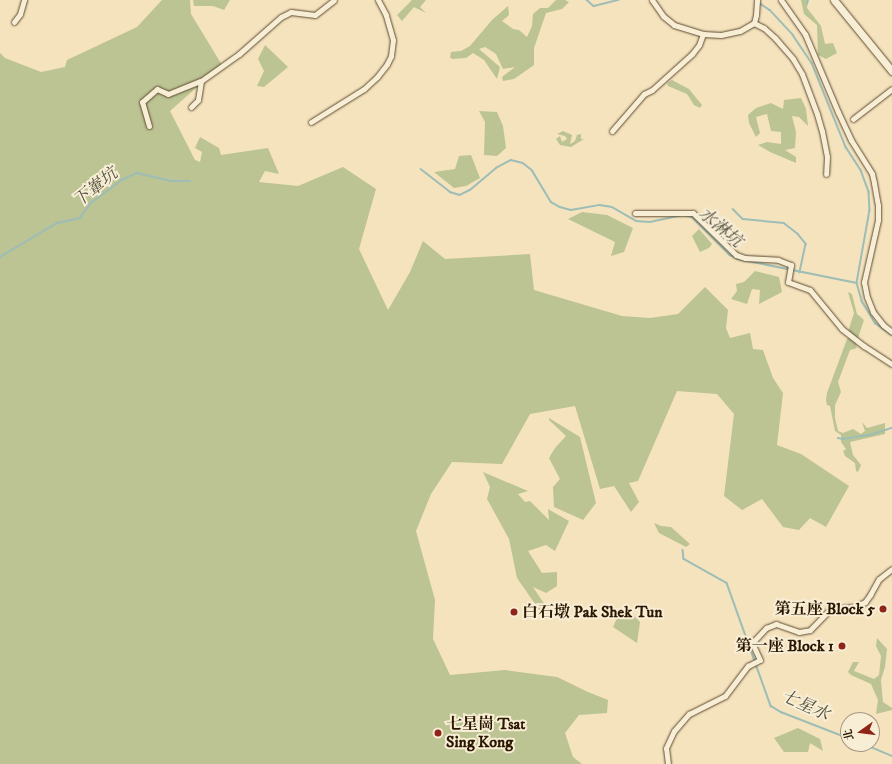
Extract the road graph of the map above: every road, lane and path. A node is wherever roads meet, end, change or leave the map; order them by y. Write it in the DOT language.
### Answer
graph roads {
  1 [pos="24,0"];
  2 [pos="334,0"];
  3 [pos="378,0"];
  4 [pos="652,0"];
  5 [pos="757,0"];
  6 [pos="781,0"];
  7 [pos="834,0"];
  8 [pos="14,22"];
  9 [pos="754,23"];
  10 [pos="703,34"];
  11 [pos="892,71"];
  12 [pos="200,81"];
  13 [pos="892,89"];
  14 [pos="191,106"];
  15 [pos="853,118"];
  16 [pos="311,122"];
  17 [pos="149,126"];
  18 [pos="612,131"];
  19 [pos="826,174"];
  20 [pos="635,214"];
  21 [pos="892,332"];
  22 [pos="892,364"];
  23 [pos="892,569"];
  24 [pos="668,764"];
  1 -- 8 [label="street"];
  2 -- 12 [label="street"];
  3 -- 16 [label="street"];
  4 -- 10 [label="street"];
  5 -- 9 [label="street"];
  6 -- 21 [label="street"];
  7 -- 11 [label="main road"];
  9 -- 10 [label="street"];
  9 -- 19 [label="street"];
  10 -- 18 [label="street"];
  12 -- 14 [label="street"];
  12 -- 17 [label="street"];
  13 -- 15 [label="street"];
  20 -- 22 [label="street"];
  23 -- 24 [label="street"];
}
